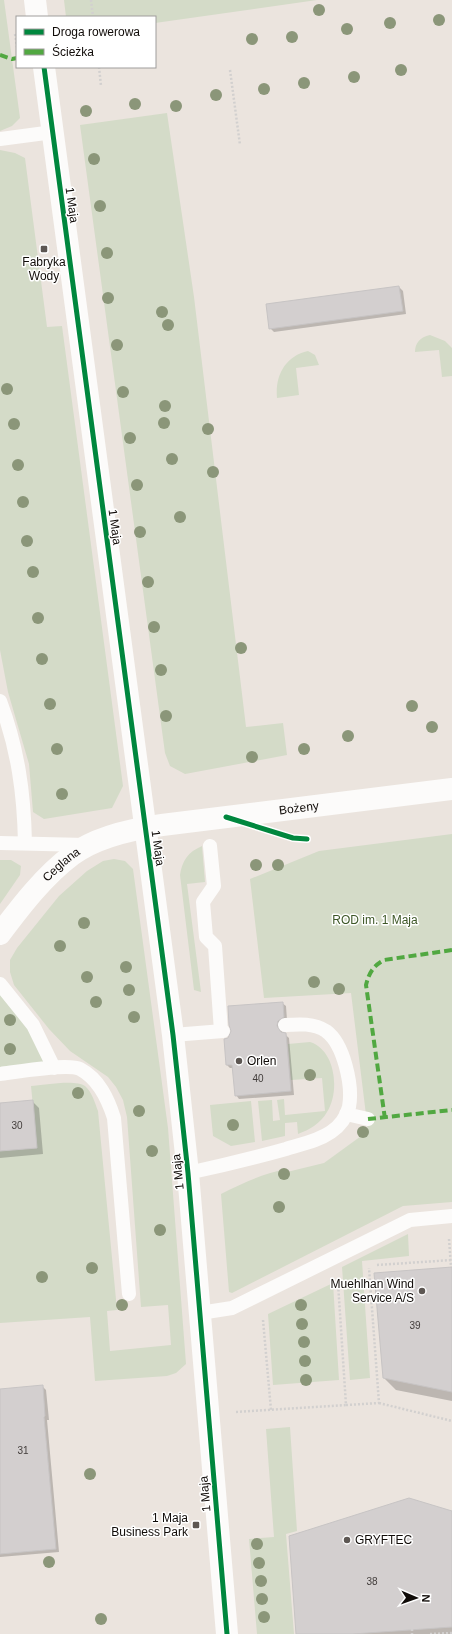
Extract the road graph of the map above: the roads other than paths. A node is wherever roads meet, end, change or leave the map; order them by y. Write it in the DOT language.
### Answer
graph roads {
  1 [pos="35,0"];
  2 [pos="37,16"];
  3 [pos="44,68"];
  4 [pos="52,132"];
  5 [pos="0,139"];
  6 [pos="0,701"];
  7 [pos="452,789"];
  8 [pos="145,827"];
  9 [pos="0,843"];
  10 [pos="25,843"];
  11 [pos="89,845"];
  12 [pos="210,846"];
  13 [pos="0,934"];
  14 [pos="0,984"];
  15 [pos="285,1025"];
  16 [pos="173,1035"];
  17 [pos="54,1068"];
  18 [pos="0,1074"];
  19 [pos="346,1114"];
  20 [pos="368,1119"];
  21 [pos="188,1173"];
  22 [pos="452,1216"];
  23 [pos="129,1294"];
  24 [pos="200,1313"];
  25 [pos="227,1634"];
  1 -- 2 [label="street"];
  3 -- 4 [label="street, 1 Maja"];
  4 -- 5 [label="lane"];
  4 -- 8 [label="street, 1 Maja"];
  6 -- 10 [label="lane"];
  7 -- 8 [label="street, Bożeny"];
  8 -- 11 [label="street, Ceglana"];
  8 -- 16 [label="street, 1 Maja"];
  9 -- 10 [label="lane"];
  10 -- 11 [label="lane"];
  11 -- 13 [label="street, Ceglana"];
  12 -- 16 [label="lane"];
  14 -- 17 [label="lane"];
  15 -- 19 [label="lane"];
  16 -- 21 [label="street, 1 Maja"];
  17 -- 18 [label="lane"];
  17 -- 23 [label="lane"];
  19 -- 20 [label="lane"];
  19 -- 21 [label="lane"];
  21 -- 24 [label="street, 1 Maja"];
  22 -- 24 [label="lane"];
  24 -- 25 [label="street, 1 Maja"];
}
